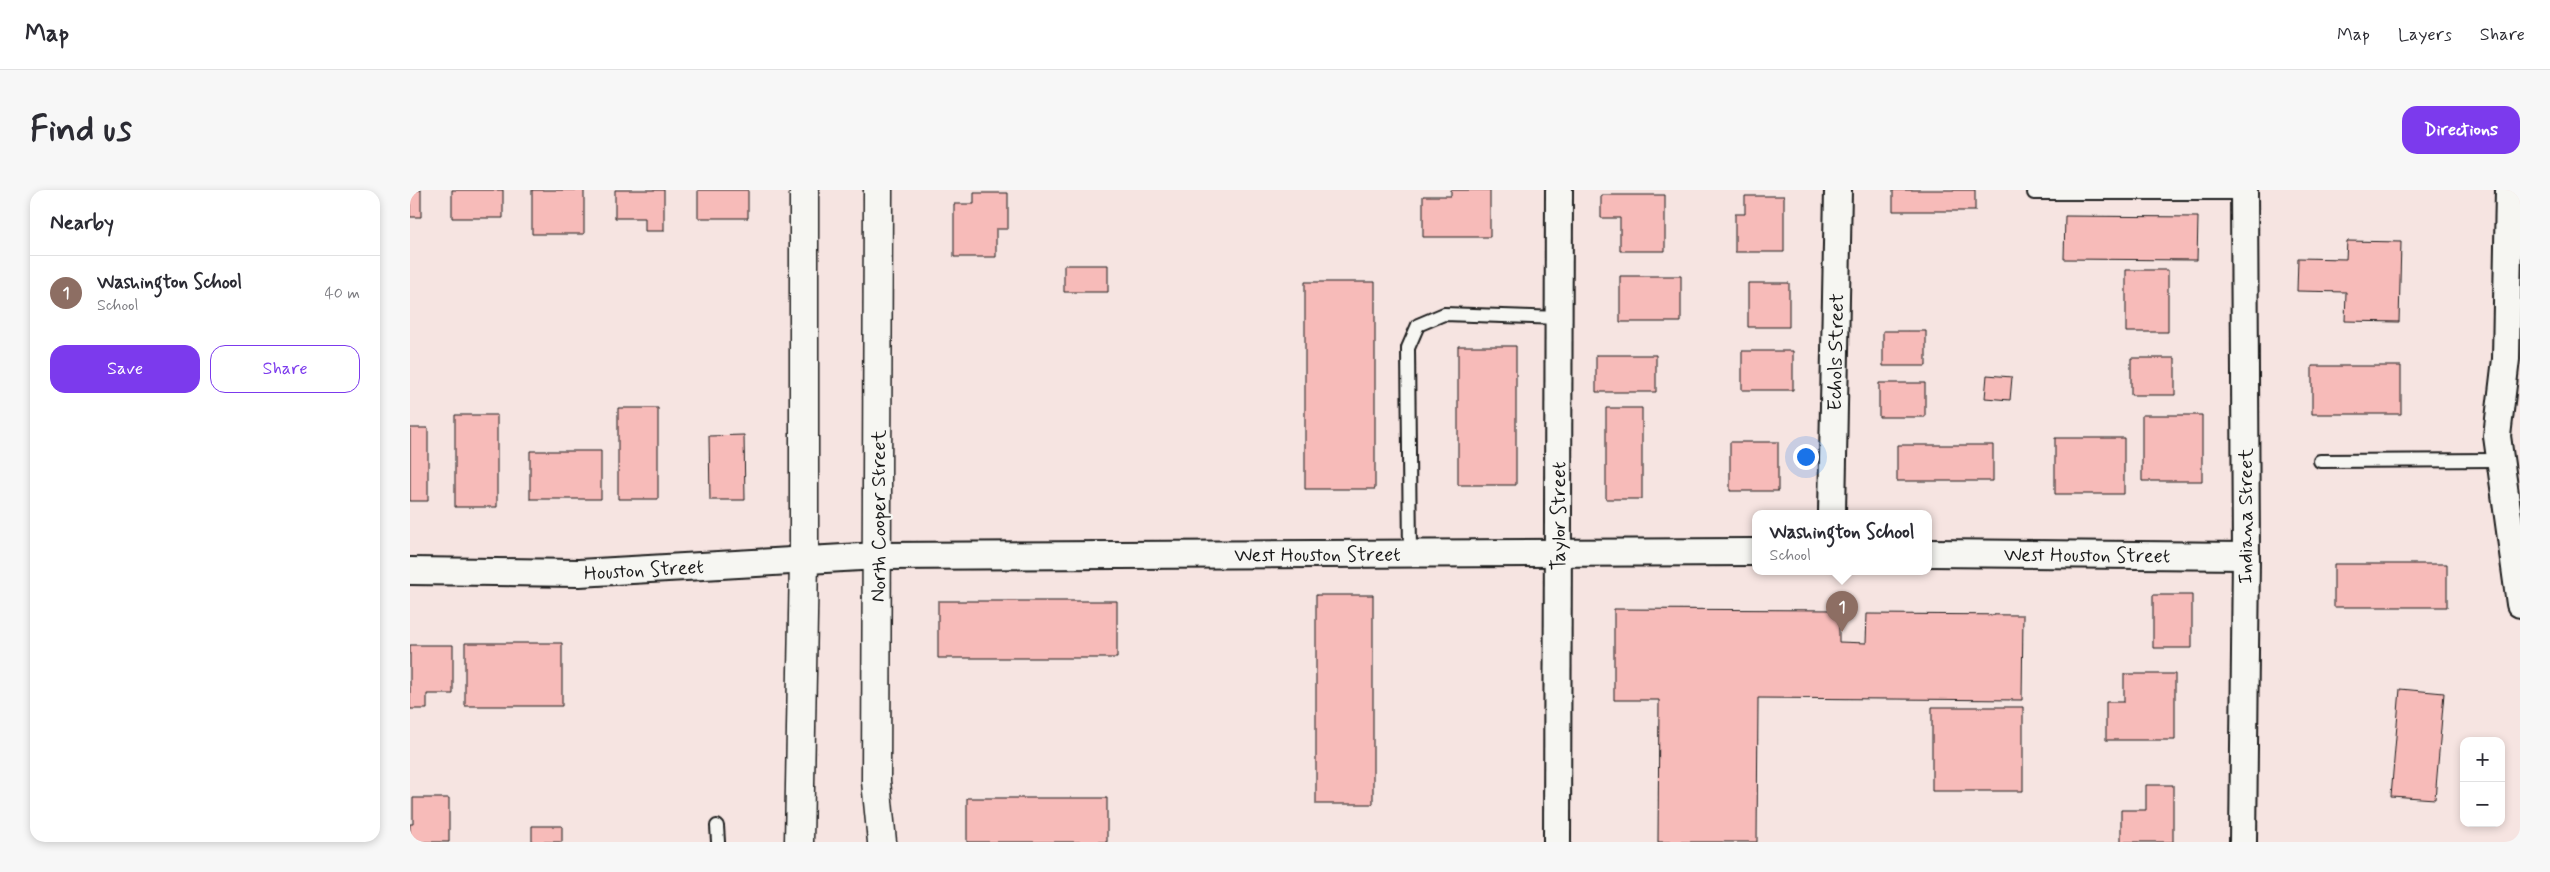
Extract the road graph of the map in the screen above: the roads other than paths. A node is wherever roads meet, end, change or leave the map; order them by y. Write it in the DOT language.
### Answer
graph roads {
  1 [pos="804,190"];
  2 [pos="878,190"];
  3 [pos="1559,190"];
  4 [pos="1838,190"];
  5 [pos="2509,190"];
  6 [pos="2244,191"];
  7 [pos="2034,193"];
  8 [pos="1559,318"];
  9 [pos="2500,460"];
  10 [pos="2320,461"];
  11 [pos="1832,510"];
  12 [pos="1557,552"];
  13 [pos="1752,552"];
  14 [pos="1932,553"];
  15 [pos="1410,554"];
  16 [pos="878,556"];
  17 [pos="2246,556"];
  18 [pos="804,559"];
  19 [pos="410,570"];
  20 [pos="2520,604"];
  21 [pos="717,826"];
  22 [pos="718,842"];
  23 [pos="799,842"];
  24 [pos="882,842"];
  25 [pos="1557,842"];
  26 [pos="2243,842"];
  1 -- 18 [label="main road"];
  2 -- 16 [label="main road, North Cooper Street"];
  3 -- 8 [label="street, Taylor Street"];
  4 -- 11 [label="street, Echols Street"];
  5 -- 9 [label="street"];
  6 -- 7 [label="lane"];
  6 -- 17 [label="street, Indiana Street"];
  8 -- 12 [label="street, Taylor Street"];
  8 -- 15 [label="lane"];
  9 -- 10 [label="lane"];
  9 -- 20 [label="street"];
  12 -- 13 [label="street, West Houston Street"];
  12 -- 15 [label="street, West Houston Street"];
  12 -- 25 [label="street, Taylor Street"];
  14 -- 17 [label="street, West Houston Street"];
  15 -- 16 [label="street, West Houston Street"];
  16 -- 18 [label="street, Houston Street"];
  16 -- 24 [label="main road, North Cooper Street"];
  17 -- 26 [label="street, Indiana Street"];
  18 -- 19 [label="street, Houston Street"];
  18 -- 23 [label="main road"];
  21 -- 22 [label="lane"];
}
